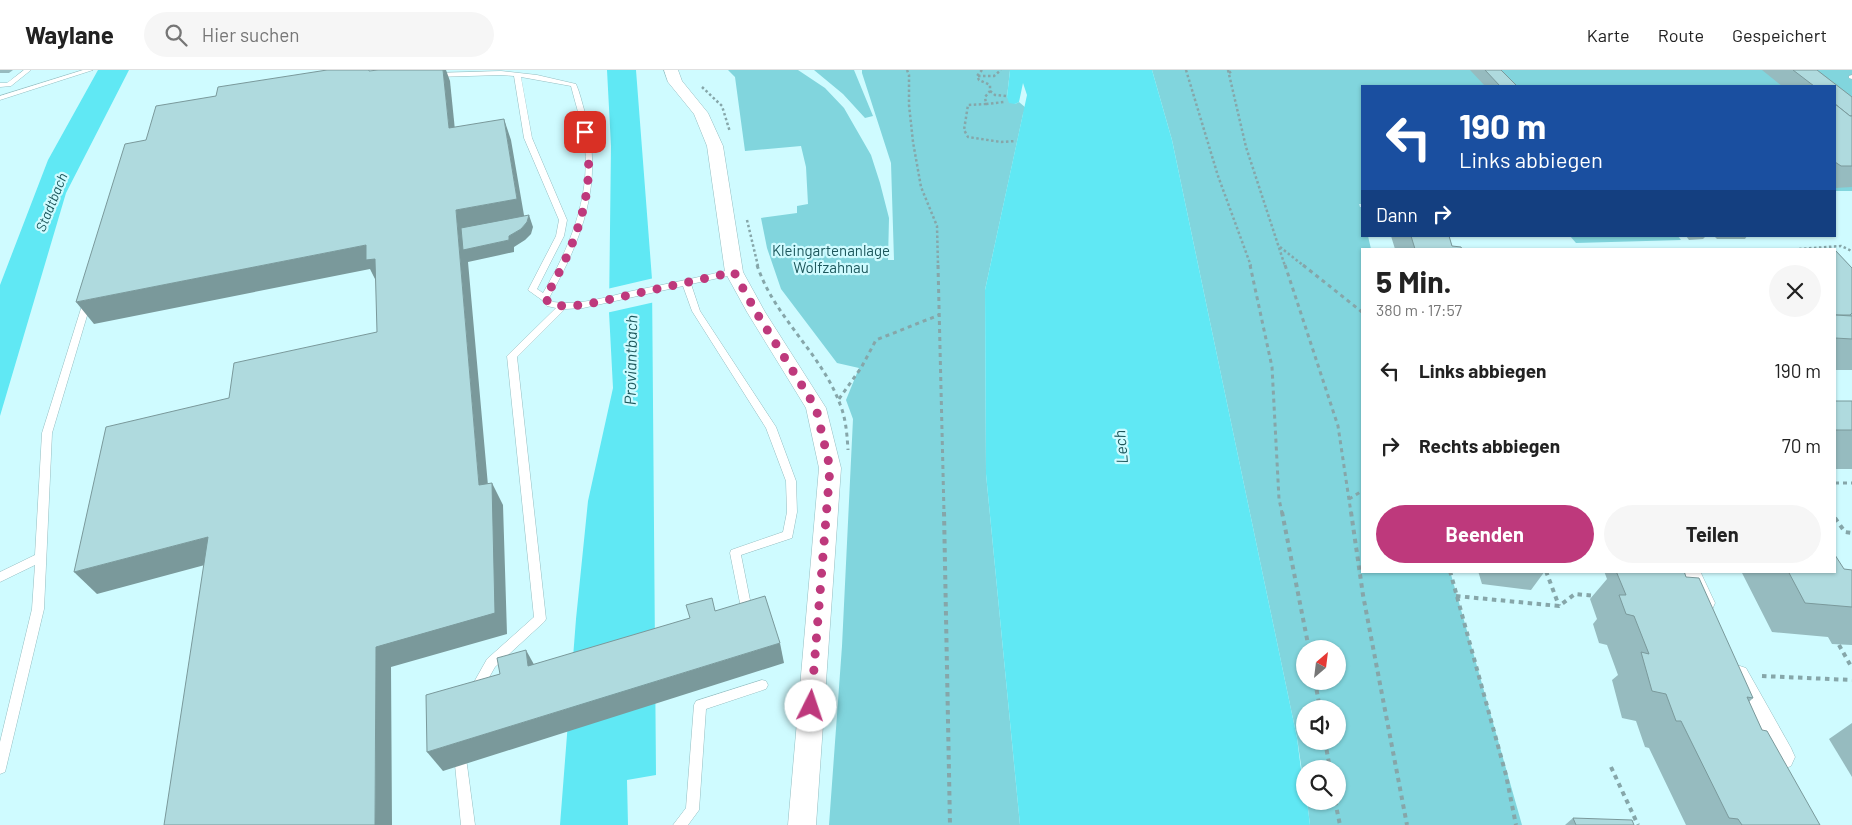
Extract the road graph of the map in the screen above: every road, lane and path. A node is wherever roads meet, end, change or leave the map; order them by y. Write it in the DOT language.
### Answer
graph roads {
  1 [pos="28,70"];
  2 [pos="90,70"];
  3 [pos="671,70"];
  4 [pos="907,70"];
  5 [pos="982,70"];
  6 [pos="1001,70"];
  7 [pos="1186,70"];
  8 [pos="1233,70"];
  9 [pos="1228,72"];
  10 [pos="422,75"];
  11 [pos="517,75"];
  12 [pos="977,76"];
  13 [pos="0,85"];
  14 [pos="990,91"];
  15 [pos="1006,96"];
  16 [pos="0,98"];
  17 [pos="1004,102"];
  18 [pos="986,104"];
  19 [pos="1016,141"];
  20 [pos="1279,246"];
  21 [pos="1813,248"];
  22 [pos="1852,251"];
  23 [pos="734,272"];
  24 [pos="686,282"];
  25 [pos="91,288"];
  26 [pos="545,298"];
  27 [pos="563,306"];
  28 [pos="1361,311"];
  29 [pos="939,315"];
  30 [pos="840,400"];
  31 [pos="1836,483"];
  32 [pos="1852,484"];
  33 [pos="1361,492"];
  34 [pos="1349,500"];
  35 [pos="1836,519"];
  36 [pos="1852,533"];
  37 [pos="41,556"];
  38 [pos="1450,573"];
  39 [pos="1547,573"];
  40 [pos="1689,573"];
  41 [pos="0,577"];
  42 [pos="1456,596"];
  43 [pos="1604,596"];
  44 [pos="1559,606"];
  45 [pos="746,610"];
  46 [pos="1714,626"];
  47 [pos="1307,640"];
  48 [pos="1839,645"];
  49 [pos="1733,667"];
  50 [pos="1852,668"];
  51 [pos="1852,680"];
  52 [pos="762,685"];
  53 [pos="470,700"];
  54 [pos="461,765"];
  55 [pos="1611,767"];
  56 [pos="0,768"];
  57 [pos="1791,775"];
  58 [pos="1338,810"];
  59 [pos="468,825"];
  60 [pos="681,825"];
  61 [pos="802,825"];
  62 [pos="950,825"];
  63 [pos="1340,825"];
  64 [pos="1407,825"];
  65 [pos="1516,825"];
  66 [pos="1638,825"];
  1 -- 13 [label="lane"];
  2 -- 16 [label="lane"];
  3 -- 23 [label="street"];
  4 -- 29 [label="path"];
  5 -- 12 [label="path"];
  6 -- 12 [label="path"];
  7 -- 47 [label="path"];
  8 -- 9 [label="path"];
  9 -- 20 [label="path"];
  10 -- 11 [label="lane"];
  11 -- 26 [label="lane"];
  11 -- 26 [label="lane"];
  12 -- 14 [label="path"];
  14 -- 15 [label="path"];
  14 -- 18 [label="path"];
  17 -- 18 [label="path"];
  18 -- 19 [label="path"];
  20 -- 28 [label="path"];
  20 -- 34 [label="path"];
  21 -- 22 [label="path"];
  23 -- 24 [label="lane"];
  23 -- 61 [label="street"];
  24 -- 27 [label="lane"];
  24 -- 45 [label="lane"];
  25 -- 37 [label="lane"];
  26 -- 27 [label="lane"];
  27 -- 53 [label="lane"];
  29 -- 30 [label="path"];
  29 -- 62 [label="path"];
  31 -- 32 [label="path"];
  33 -- 34 [label="path"];
  34 -- 64 [label="path"];
  35 -- 36 [label="path"];
  37 -- 41 [label="lane"];
  37 -- 56 [label="lane"];
  38 -- 42 [label="path"];
  39 -- 44 [label="path"];
  40 -- 46 [label="street"];
  42 -- 44 [label="path"];
  42 -- 65 [label="path"];
  43 -- 44 [label="path"];
  48 -- 50 [label="path"];
  49 -- 51 [label="path"];
  49 -- 57 [label="street"];
  52 -- 60 [label="lane"];
  54 -- 59 [label="lane"];
  55 -- 66 [label="path"];
  58 -- 63 [label="path"];
}
